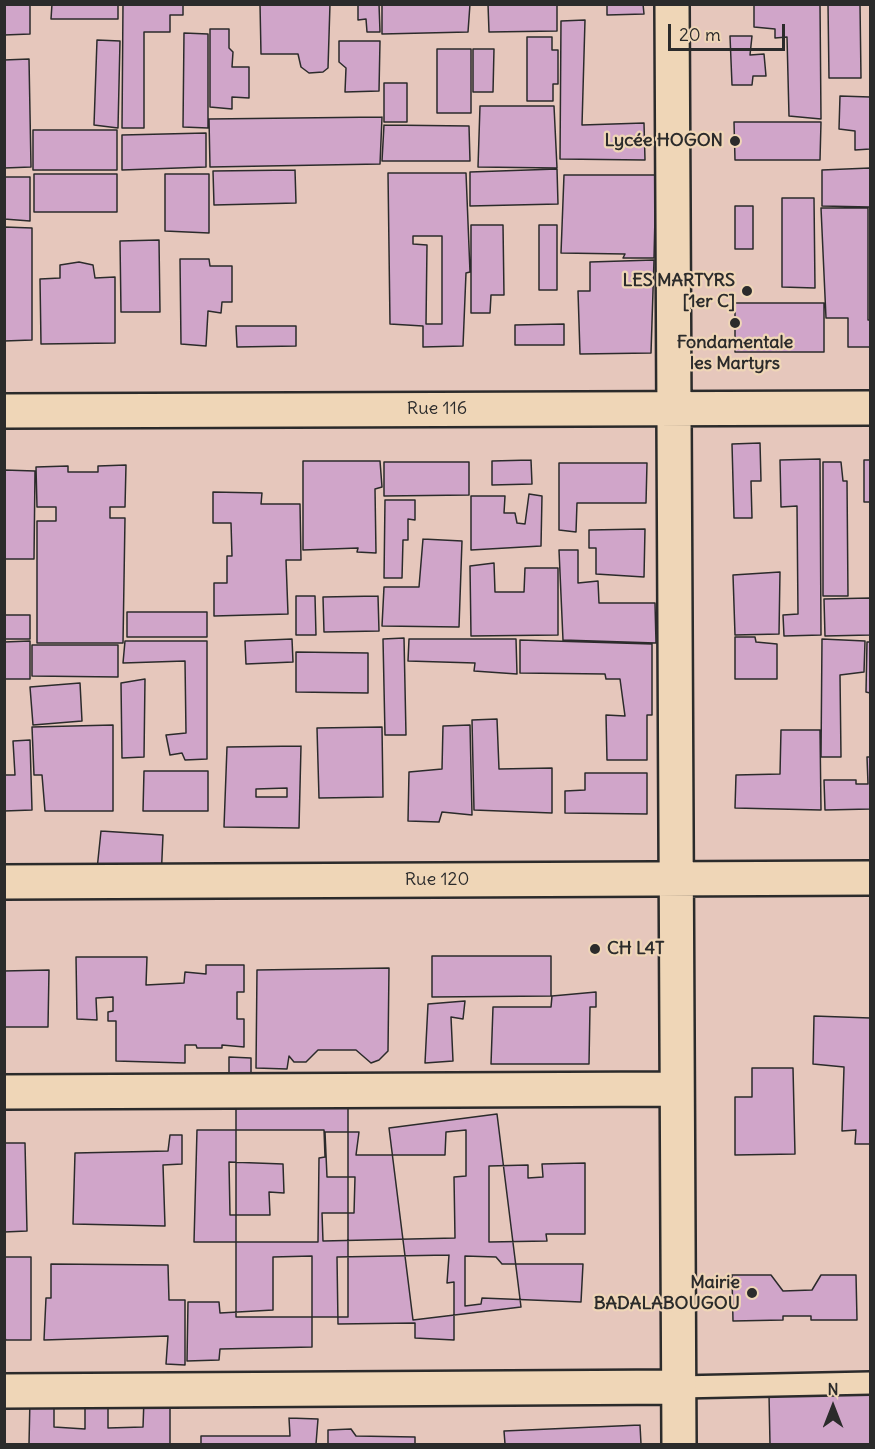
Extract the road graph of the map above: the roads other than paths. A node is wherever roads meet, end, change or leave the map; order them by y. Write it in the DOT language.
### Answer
graph roads {
  1 [pos="672,4"];
  2 [pos="674,408"];
  3 [pos="870,408"];
  4 [pos="4,411"];
  5 [pos="870,878"];
  6 [pos="676,879"];
  7 [pos="4,882"];
  8 [pos="677,1089"];
  9 [pos="4,1092"];
  10 [pos="870,1383"];
  11 [pos="679,1387"];
  12 [pos="4,1391"];
  13 [pos="679,1444"];
  1 -- 2 [label="street"];
  2 -- 3 [label="street, Rue 116"];
  2 -- 4 [label="street, Rue 116"];
  2 -- 6 [label="street"];
  5 -- 6 [label="street, Rue 120"];
  6 -- 7 [label="street, Rue 120"];
  6 -- 8 [label="street"];
  8 -- 9 [label="street"];
  8 -- 11 [label="street"];
  10 -- 11 [label="lane"];
  11 -- 12 [label="street"];
  11 -- 13 [label="street"];
}
